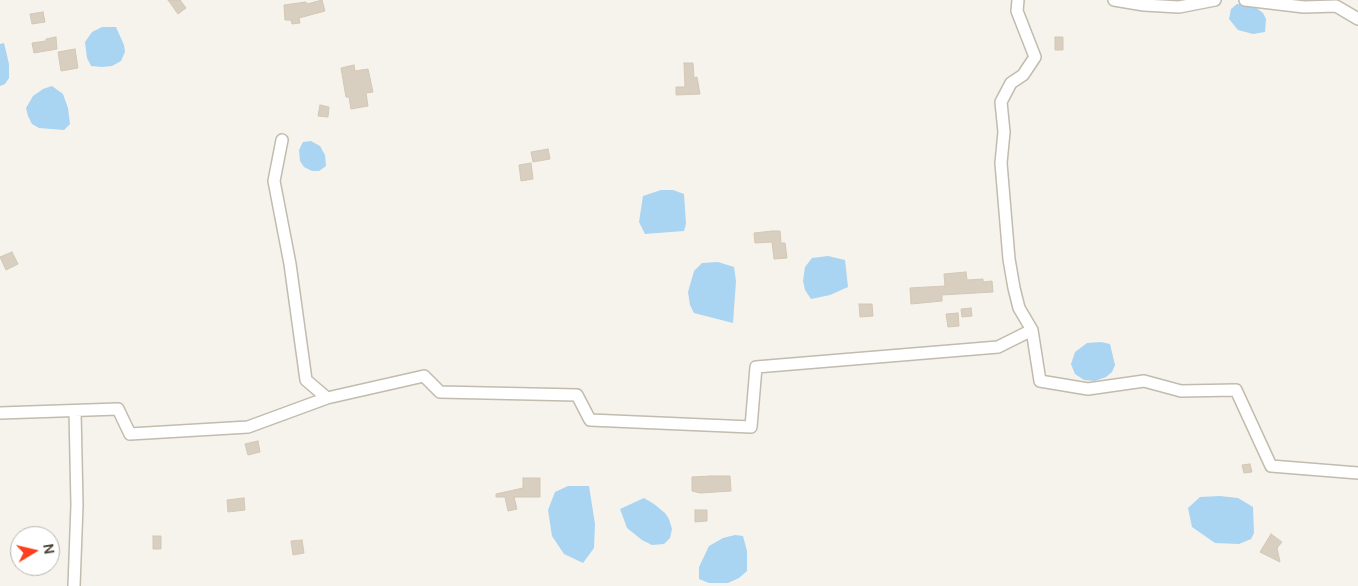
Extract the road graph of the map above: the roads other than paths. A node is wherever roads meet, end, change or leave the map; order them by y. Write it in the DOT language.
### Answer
graph roads {
  1 [pos="1018,0"];
  2 [pos="1114,0"];
  3 [pos="1214,0"];
  4 [pos="1245,0"];
  5 [pos="1358,18"];
  6 [pos="282,140"];
  7 [pos="1032,330"];
  8 [pos="327,398"];
  9 [pos="75,410"];
  10 [pos="0,413"];
  11 [pos="1358,473"];
  12 [pos="74,586"];
  1 -- 7 [label="street"];
  2 -- 3 [label="street"];
  4 -- 5 [label="street"];
  6 -- 8 [label="street"];
  7 -- 8 [label="street"];
  7 -- 11 [label="street"];
  8 -- 9 [label="street"];
  9 -- 10 [label="street"];
  9 -- 12 [label="street"];
}
